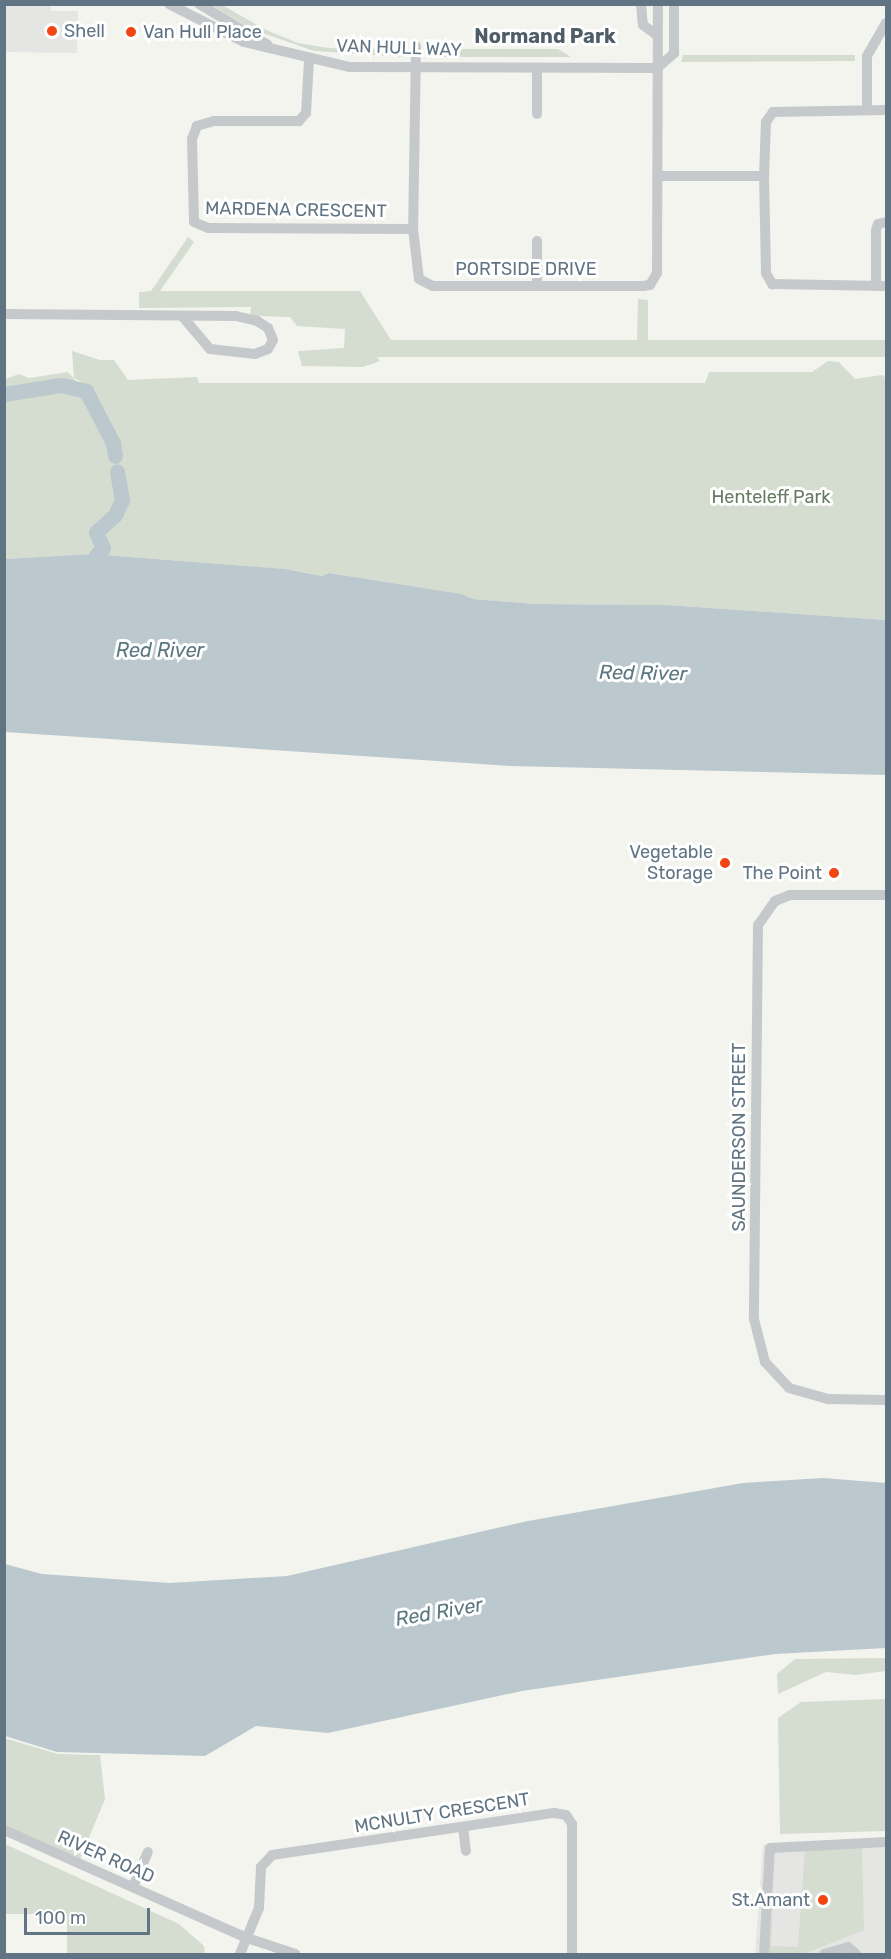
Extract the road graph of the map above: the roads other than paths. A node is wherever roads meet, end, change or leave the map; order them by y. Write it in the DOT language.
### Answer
graph roads {
  1 [pos="169,4"];
  2 [pos="199,4"];
  3 [pos="641,4"];
  4 [pos="658,4"];
  5 [pos="674,4"];
  6 [pos="886,22"];
  7 [pos="657,35"];
  8 [pos="416,46"];
  9 [pos="284,53"];
  10 [pos="309,60"];
  11 [pos="417,67"];
  12 [pos="537,68"];
  13 [pos="657,68"];
  14 [pos="867,110"];
  15 [pos="886,110"];
  16 [pos="537,114"];
  17 [pos="658,176"];
  18 [pos="764,176"];
  19 [pos="886,222"];
  20 [pos="413,229"];
  21 [pos="537,241"];
  22 [pos="537,286"];
  23 [pos="881,286"];
  24 [pos="4,314"];
  25 [pos="183,317"];
  26 [pos="886,895"];
  27 [pos="886,1400"];
  28 [pos="463,1827"];
  29 [pos="4,1830"];
  30 [pos="886,1842"];
  31 [pos="466,1851"];
  32 [pos="148,1852"];
  33 [pos="133,1887"];
  34 [pos="247,1938"];
  35 [pos="240,1954"];
  36 [pos="295,1954"];
  37 [pos="572,1954"];
  38 [pos="764,1954"];
  39 [pos="824,1954"];
  40 [pos="856,1954"];
  1 -- 9 [label="street, VAN HULL WAY"];
  2 -- 9 [label="street, VAN HULL WAY"];
  3 -- 7 [label="street"];
  4 -- 7 [label="street, PORTSIDE DRIVE"];
  5 -- 13 [label="street"];
  6 -- 14 [label="street"];
  7 -- 13 [label="street, PORTSIDE DRIVE"];
  8 -- 11 [label="street, PORTSIDE DRIVE"];
  9 -- 10 [label="street, VAN HULL WAY"];
  10 -- 11 [label="street, VAN HULL WAY"];
  10 -- 20 [label="street, MARDENA CRESCENT"];
  11 -- 12 [label="street, VAN HULL WAY"];
  11 -- 20 [label="street, PORTSIDE DRIVE"];
  12 -- 13 [label="street, VAN HULL WAY"];
  12 -- 16 [label="street"];
  13 -- 17 [label="street, PORTSIDE DRIVE"];
  14 -- 15 [label="street"];
  14 -- 18 [label="street"];
  17 -- 18 [label="street"];
  17 -- 22 [label="street, PORTSIDE DRIVE"];
  18 -- 23 [label="street"];
  19 -- 23 [label="street"];
  20 -- 22 [label="street, PORTSIDE DRIVE"];
  21 -- 22 [label="street"];
  24 -- 25 [label="street"];
  25 -- 25 [label="street"];
  26 -- 27 [label="street, SAUNDERSON STREET"];
  28 -- 31 [label="street"];
  28 -- 34 [label="street, MCNULTY CRESCENT"];
  28 -- 37 [label="street, MCNULTY CRESCENT"];
  29 -- 33 [label="street, RIVER ROAD"];
  30 -- 38 [label="street"];
  32 -- 33 [label="street"];
  33 -- 34 [label="street, RIVER ROAD"];
  34 -- 35 [label="street"];
  34 -- 36 [label="street, RIVER ROAD"];
  39 -- 40 [label="street"];
}
